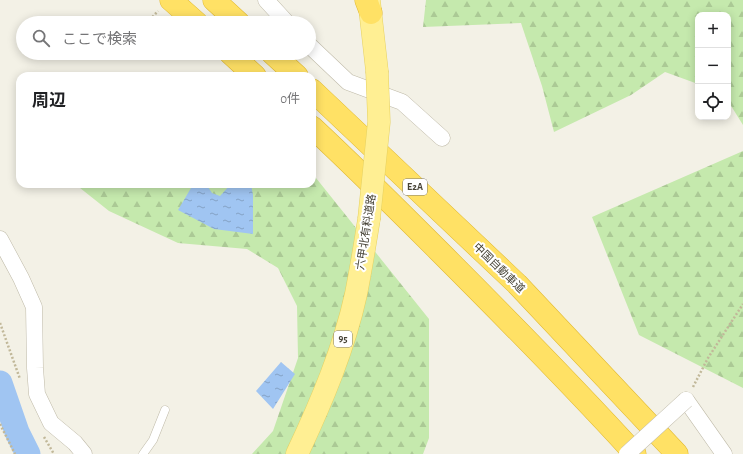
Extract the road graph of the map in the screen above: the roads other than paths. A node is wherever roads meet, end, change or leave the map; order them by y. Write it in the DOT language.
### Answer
graph roads {
  1 [pos="171,0"];
  2 [pos="214,0"];
  3 [pos="266,0"];
  4 [pos="369,4"];
  5 [pos="189,16"];
  6 [pos="231,16"];
  7 [pos="281,16"];
  8 [pos="316,52"];
  9 [pos="238,60"];
  10 [pos="280,60"];
  11 [pos="251,72"];
  12 [pos="293,72"];
  13 [pos="316,94"];
  14 [pos="316,131"];
  15 [pos="442,138"];
  16 [pos="0,239"];
  17 [pos="165,410"];
  18 [pos="84,454"];
  19 [pos="143,454"];
  20 [pos="297,454"];
  21 [pos="626,454"];
  22 [pos="635,454"];
  23 [pos="677,454"];
  24 [pos="724,454"];
  1 -- 5 [label="highway"];
  2 -- 6 [label="highway"];
  3 -- 7 [label="street"];
  4 -- 20 [label="main road, 六甲北有料道路 / 95, bridge"];
  8 -- 15 [label="street"];
  9 -- 11 [label="highway"];
  10 -- 12 [label="highway"];
  13 -- 23 [label="highway, 中国自動車道 / E2A"];
  14 -- 22 [label="highway, E2A"];
  16 -- 18 [label="street"];
  17 -- 19 [label="lane"];
  21 -- 24 [label="street, bridge"];
}
